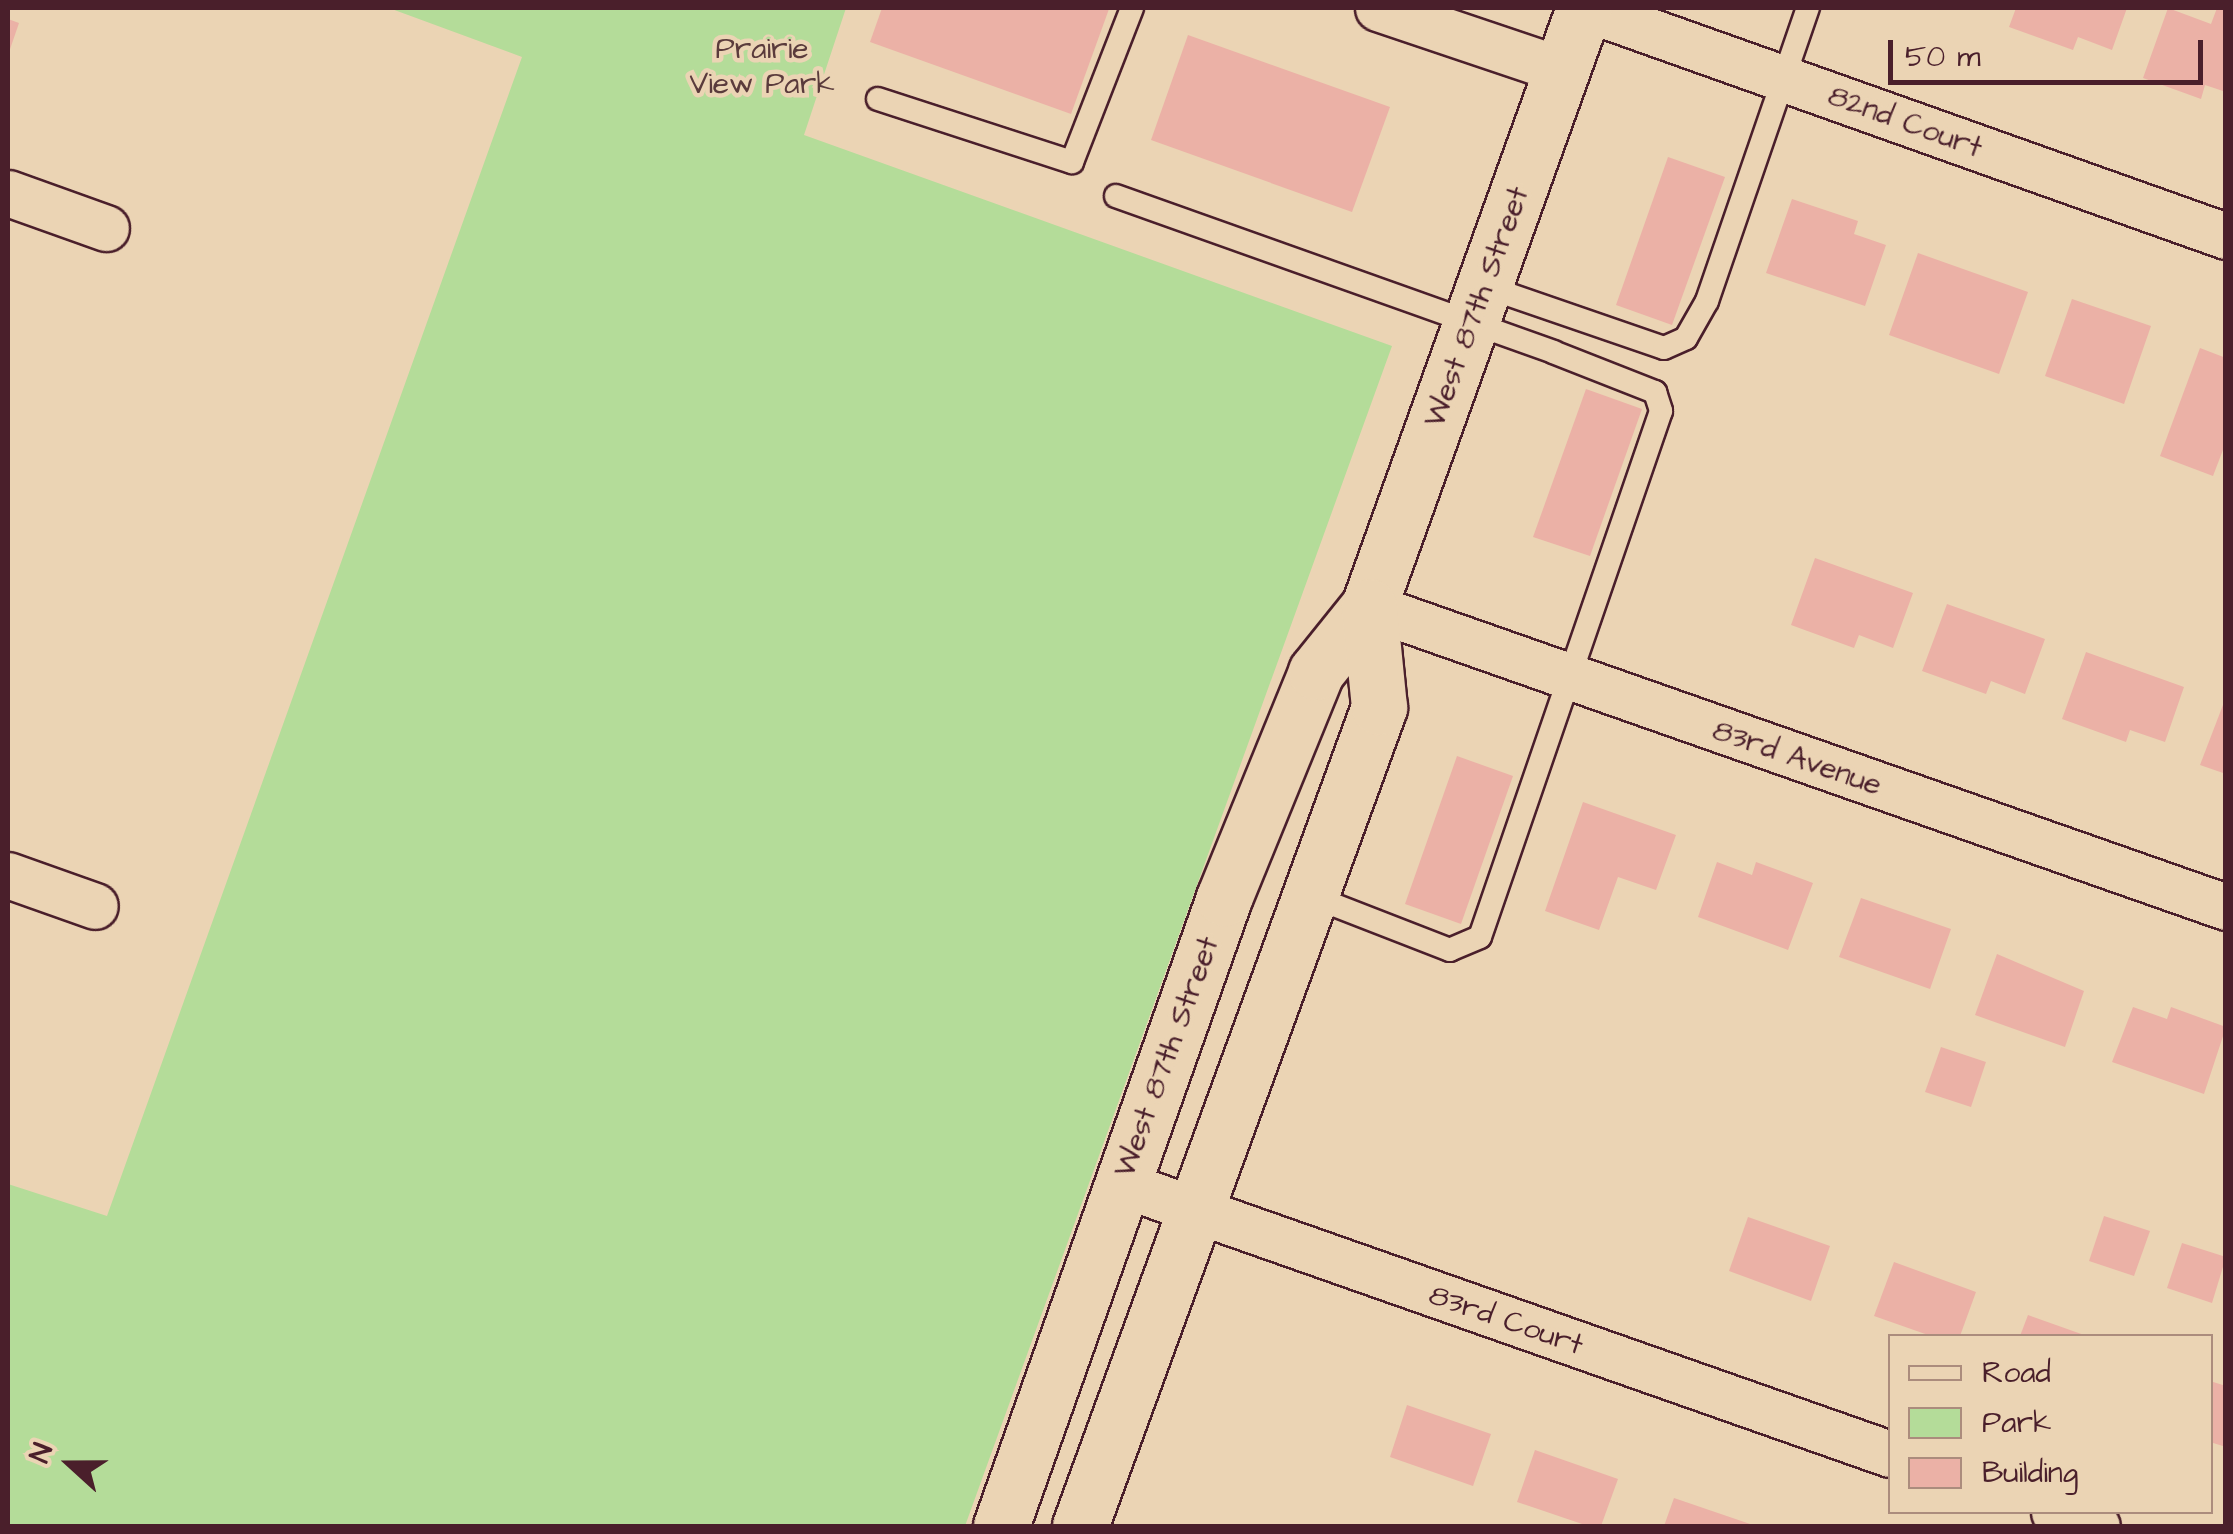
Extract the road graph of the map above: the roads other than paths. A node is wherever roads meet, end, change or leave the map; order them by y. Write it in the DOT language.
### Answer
graph roads {
  1 [pos="1132,8"];
  2 [pos="1378,8"];
  3 [pos="1584,8"];
  4 [pos="1808,8"];
  5 [pos="1562,70"];
  6 [pos="1783,79"];
  7 [pos="878,99"];
  8 [pos="8,193"];
  9 [pos="1116,196"];
  10 [pos="106,228"];
  11 [pos="2226,236"];
  12 [pos="1478,303"];
  13 [pos="1369,606"];
  14 [pos="1570,678"];
  15 [pos="8,876"];
  16 [pos="1310,896"];
  17 [pos="95,906"];
  18 [pos="2226,908"];
  19 [pos="1122,1184"];
  20 [pos="1195,1210"];
  21 [pos="1888,1453"];
  22 [pos="2060,1514"];
  23 [pos="1001,1526"];
  24 [pos="1080,1526"];
  25 [pos="2097,1526"];
  1 -- 7 [label="lane"];
  2 -- 5 [label="street"];
  3 -- 5 [label="main road, West 87th Street"];
  3 -- 6 [label="street, 82nd Court"];
  4 -- 6 [label="lane"];
  5 -- 12 [label="main road, West 87th Street"];
  6 -- 11 [label="street, 82nd Court"];
  6 -- 12 [label="lane"];
  8 -- 10 [label="street"];
  9 -- 12 [label="lane"];
  12 -- 13 [label="main road, West 87th Street"];
  12 -- 14 [label="lane"];
  13 -- 14 [label="street, 83rd Avenue"];
  13 -- 16 [label="main road, West 87th Street"];
  13 -- 19 [label="main road, West 87th Street"];
  14 -- 16 [label="lane"];
  14 -- 18 [label="street, 83rd Avenue"];
  15 -- 17 [label="street"];
  16 -- 20 [label="main road, West 87th Street"];
  19 -- 20 [label="street, 83rd Court"];
  19 -- 23 [label="main road, West 87th Street"];
  20 -- 21 [label="street, 83rd Court"];
  20 -- 24 [label="main road, West 87th Street"];
  22 -- 25 [label="street"];
}
